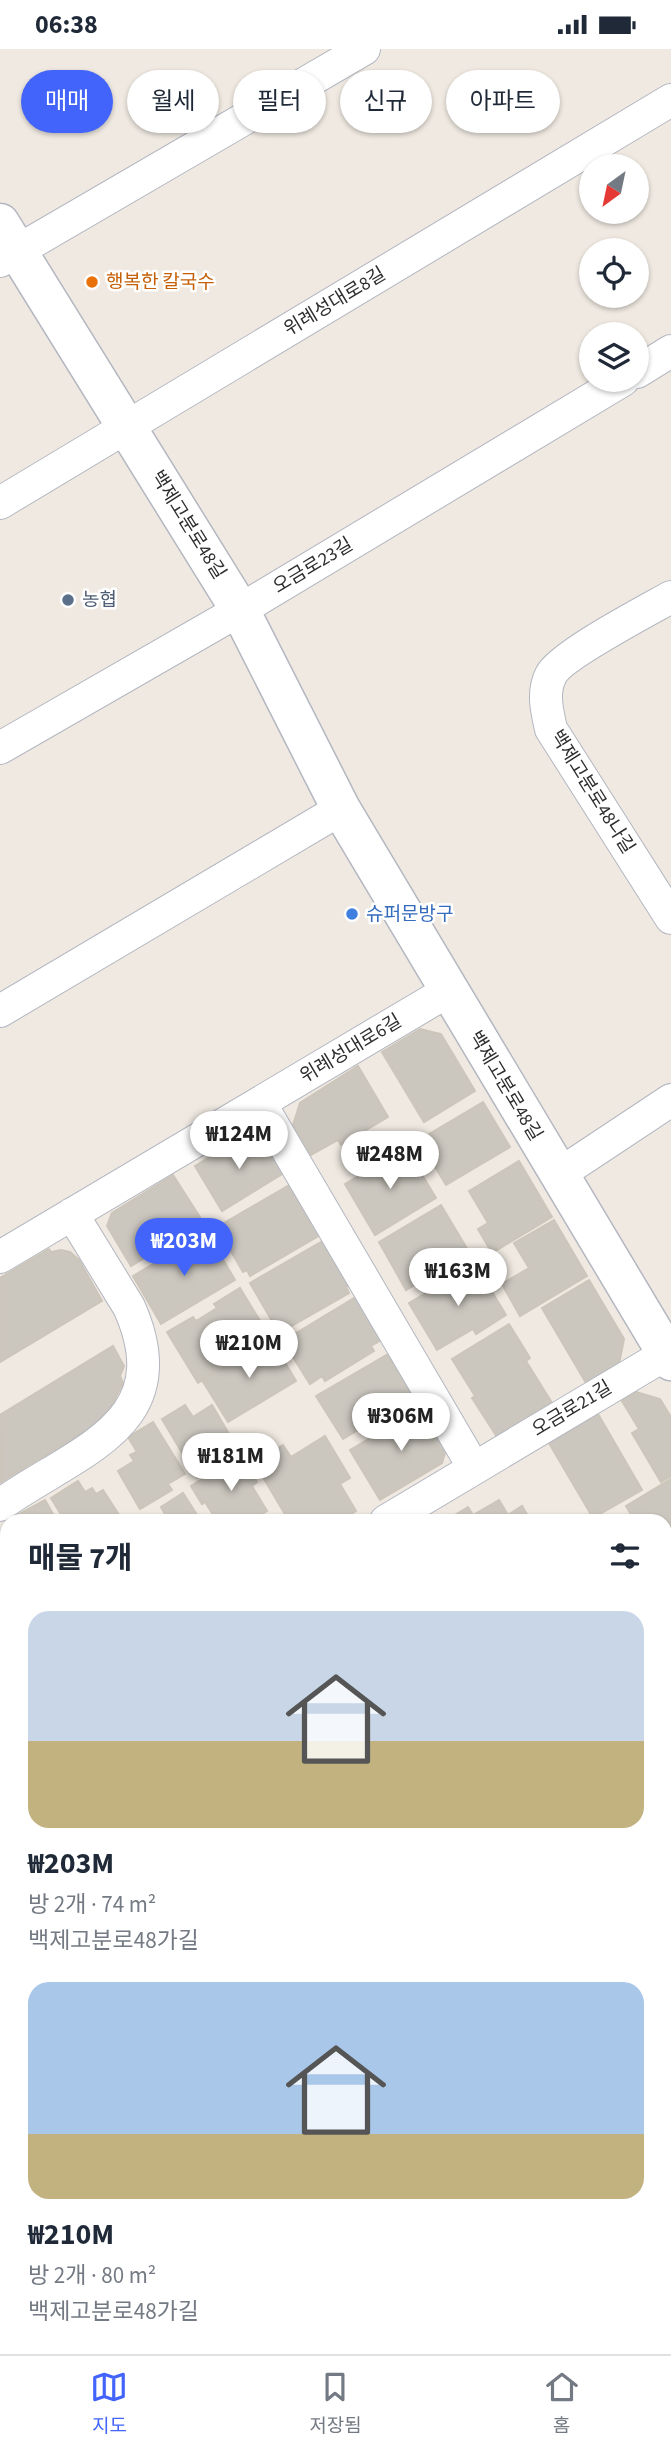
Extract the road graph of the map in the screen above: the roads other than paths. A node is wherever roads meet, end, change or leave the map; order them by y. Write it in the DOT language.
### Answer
graph roads {
  1 [pos="365,49"];
  2 [pos="671,100"];
  3 [pos="6,245"];
  4 [pos="671,351"];
  5 [pos="649,365"];
  6 [pos="603,392"];
  7 [pos="127,427"];
  8 [pos="0,503"];
  9 [pos="671,597"];
  10 [pos="240,610"];
  11 [pos="0,748"];
  12 [pos="341,809"];
  13 [pos="671,918"];
  14 [pos="448,991"];
  15 [pos="0,1011"];
  16 [pos="671,1100"];
  17 [pos="260,1103"];
  18 [pos="558,1175"];
  19 [pos="72,1214"];
  20 [pos="0,1257"];
  21 [pos="669,1355"];
  22 [pos="474,1468"];
  23 [pos="0,1505"];
  24 [pos="398,1514"];
  1 -- 3 [label="street, 백제고분로48길"];
  2 -- 7 [label="street, 위례성대로8길"];
  3 -- 7 [label="street, 백제고분로48길"];
  4 -- 5 [label="street"];
  6 -- 10 [label="street, 오금로23길"];
  7 -- 8 [label="street, 위례성대로8길"];
  7 -- 10 [label="street, 백제고분로48길"];
  9 -- 13 [label="street, 백제고분로48나길"];
  10 -- 11 [label="street, 오금로23길"];
  10 -- 12 [label="street, 백제고분로48길"];
  12 -- 14 [label="street, 백제고분로48길"];
  12 -- 15 [label="street"];
  14 -- 17 [label="street, 위례성대로6길"];
  14 -- 18 [label="street, 백제고분로48길"];
  16 -- 18 [label="street"];
  17 -- 19 [label="street, 위례성대로6길"];
  17 -- 22 [label="street"];
  18 -- 21 [label="street, 백제고분로48길"];
  19 -- 20 [label="street, 위례성대로6길"];
  19 -- 23 [label="street"];
  21 -- 22 [label="street, 오금로21길"];
  22 -- 24 [label="street, 오금로21길"];
}
